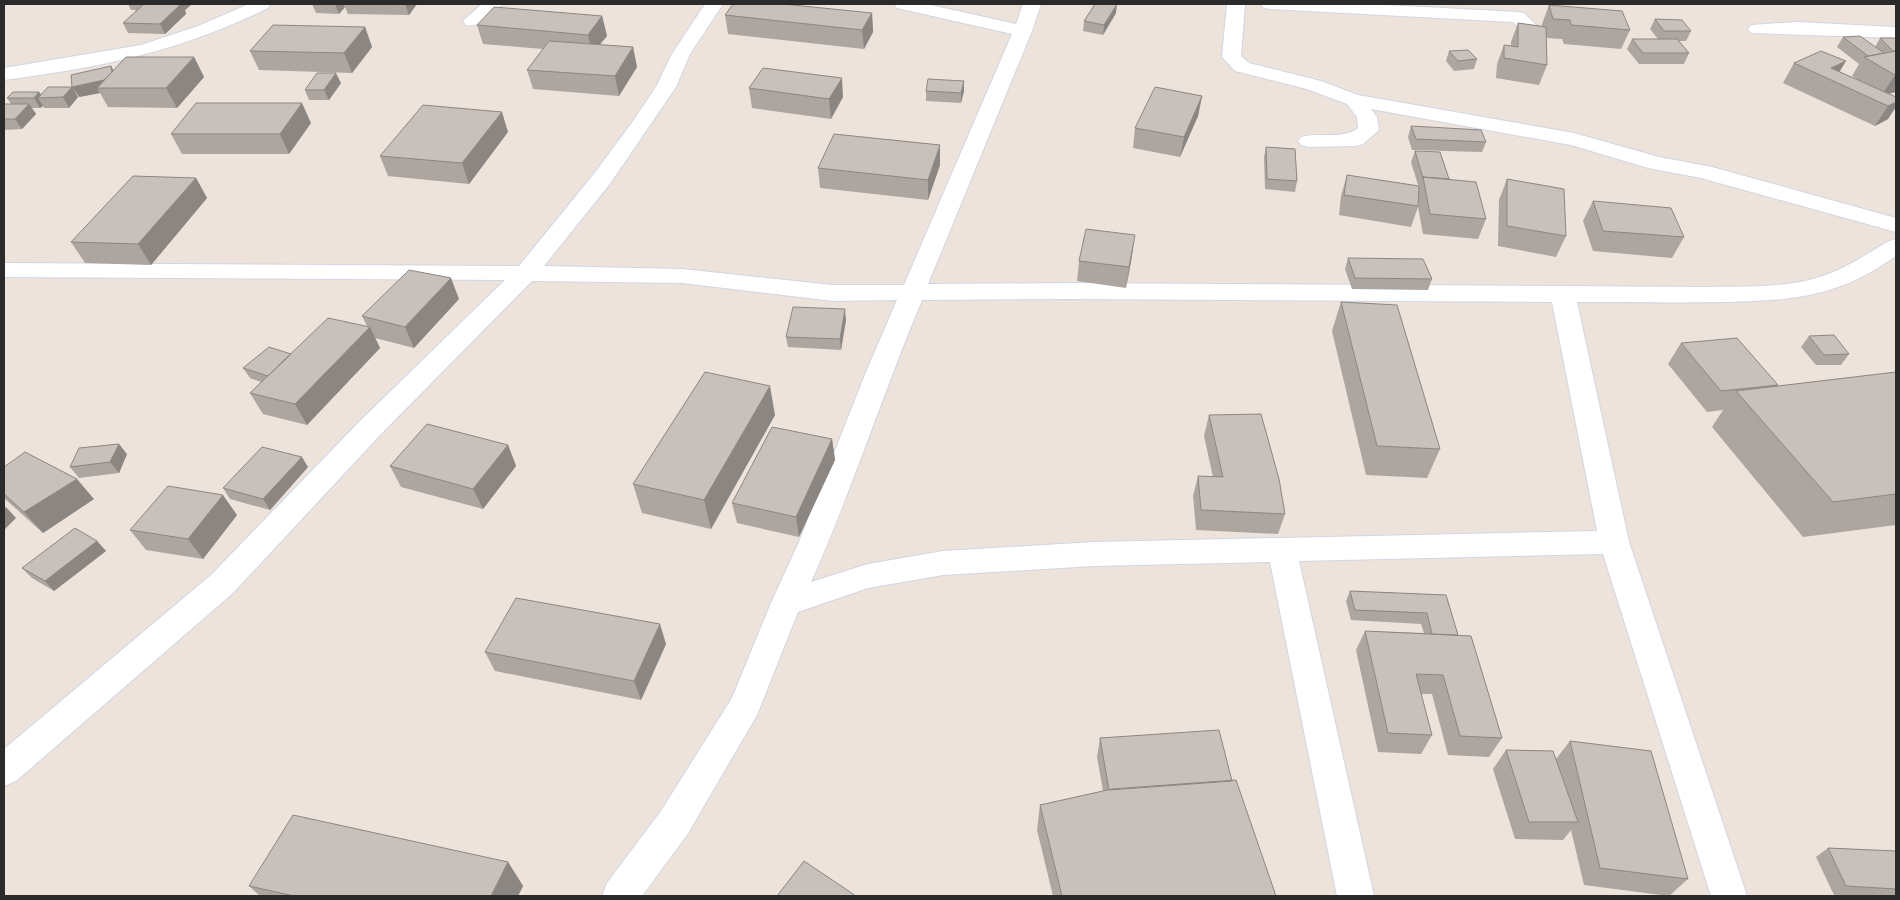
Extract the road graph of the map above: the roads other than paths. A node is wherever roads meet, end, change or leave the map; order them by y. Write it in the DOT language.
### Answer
graph roads {
  1 [pos="262,4"];
  2 [pos="493,4"];
  3 [pos="714,4"];
  4 [pos="903,4"];
  5 [pos="1032,4"];
  6 [pos="1236,4"];
  7 [pos="1270,4"];
  8 [pos="1514,11"];
  9 [pos="472,20"];
  10 [pos="1757,29"];
  11 [pos="1023,31"];
  12 [pos="1534,32"];
  13 [pos="1896,33"];
  14 [pos="4,74"];
  15 [pos="1354,100"];
  16 [pos="1308,141"];
  17 [pos="1896,226"];
  18 [pos="1896,246"];
  19 [pos="4,270"];
  20 [pos="526,273"];
  21 [pos="912,294"];
  22 [pos="1563,294"];
  23 [pos="1614,542"];
  24 [pos="1282,550"];
  25 [pos="786,603"];
  26 [pos="4,770"];
  27 [pos="620,896"];
  28 [pos="1356,896"];
  29 [pos="1729,896"];
  1 -- 14 [label="street"];
  2 -- 9 [label="street"];
  3 -- 20 [label="street"];
  4 -- 11 [label="street"];
  5 -- 11 [label="street"];
  6 -- 15 [label="street"];
  7 -- 8 [label="street"];
  8 -- 12 [label="street"];
  10 -- 13 [label="street"];
  11 -- 21 [label="street"];
  15 -- 16 [label="street"];
  15 -- 17 [label="street"];
  18 -- 22 [label="street"];
  19 -- 20 [label="street"];
  20 -- 21 [label="street"];
  20 -- 26 [label="street"];
  21 -- 22 [label="street"];
  21 -- 25 [label="street"];
  22 -- 23 [label="street"];
  23 -- 24 [label="street"];
  23 -- 29 [label="street"];
  24 -- 25 [label="street"];
  24 -- 28 [label="street"];
  25 -- 27 [label="street"];
}
